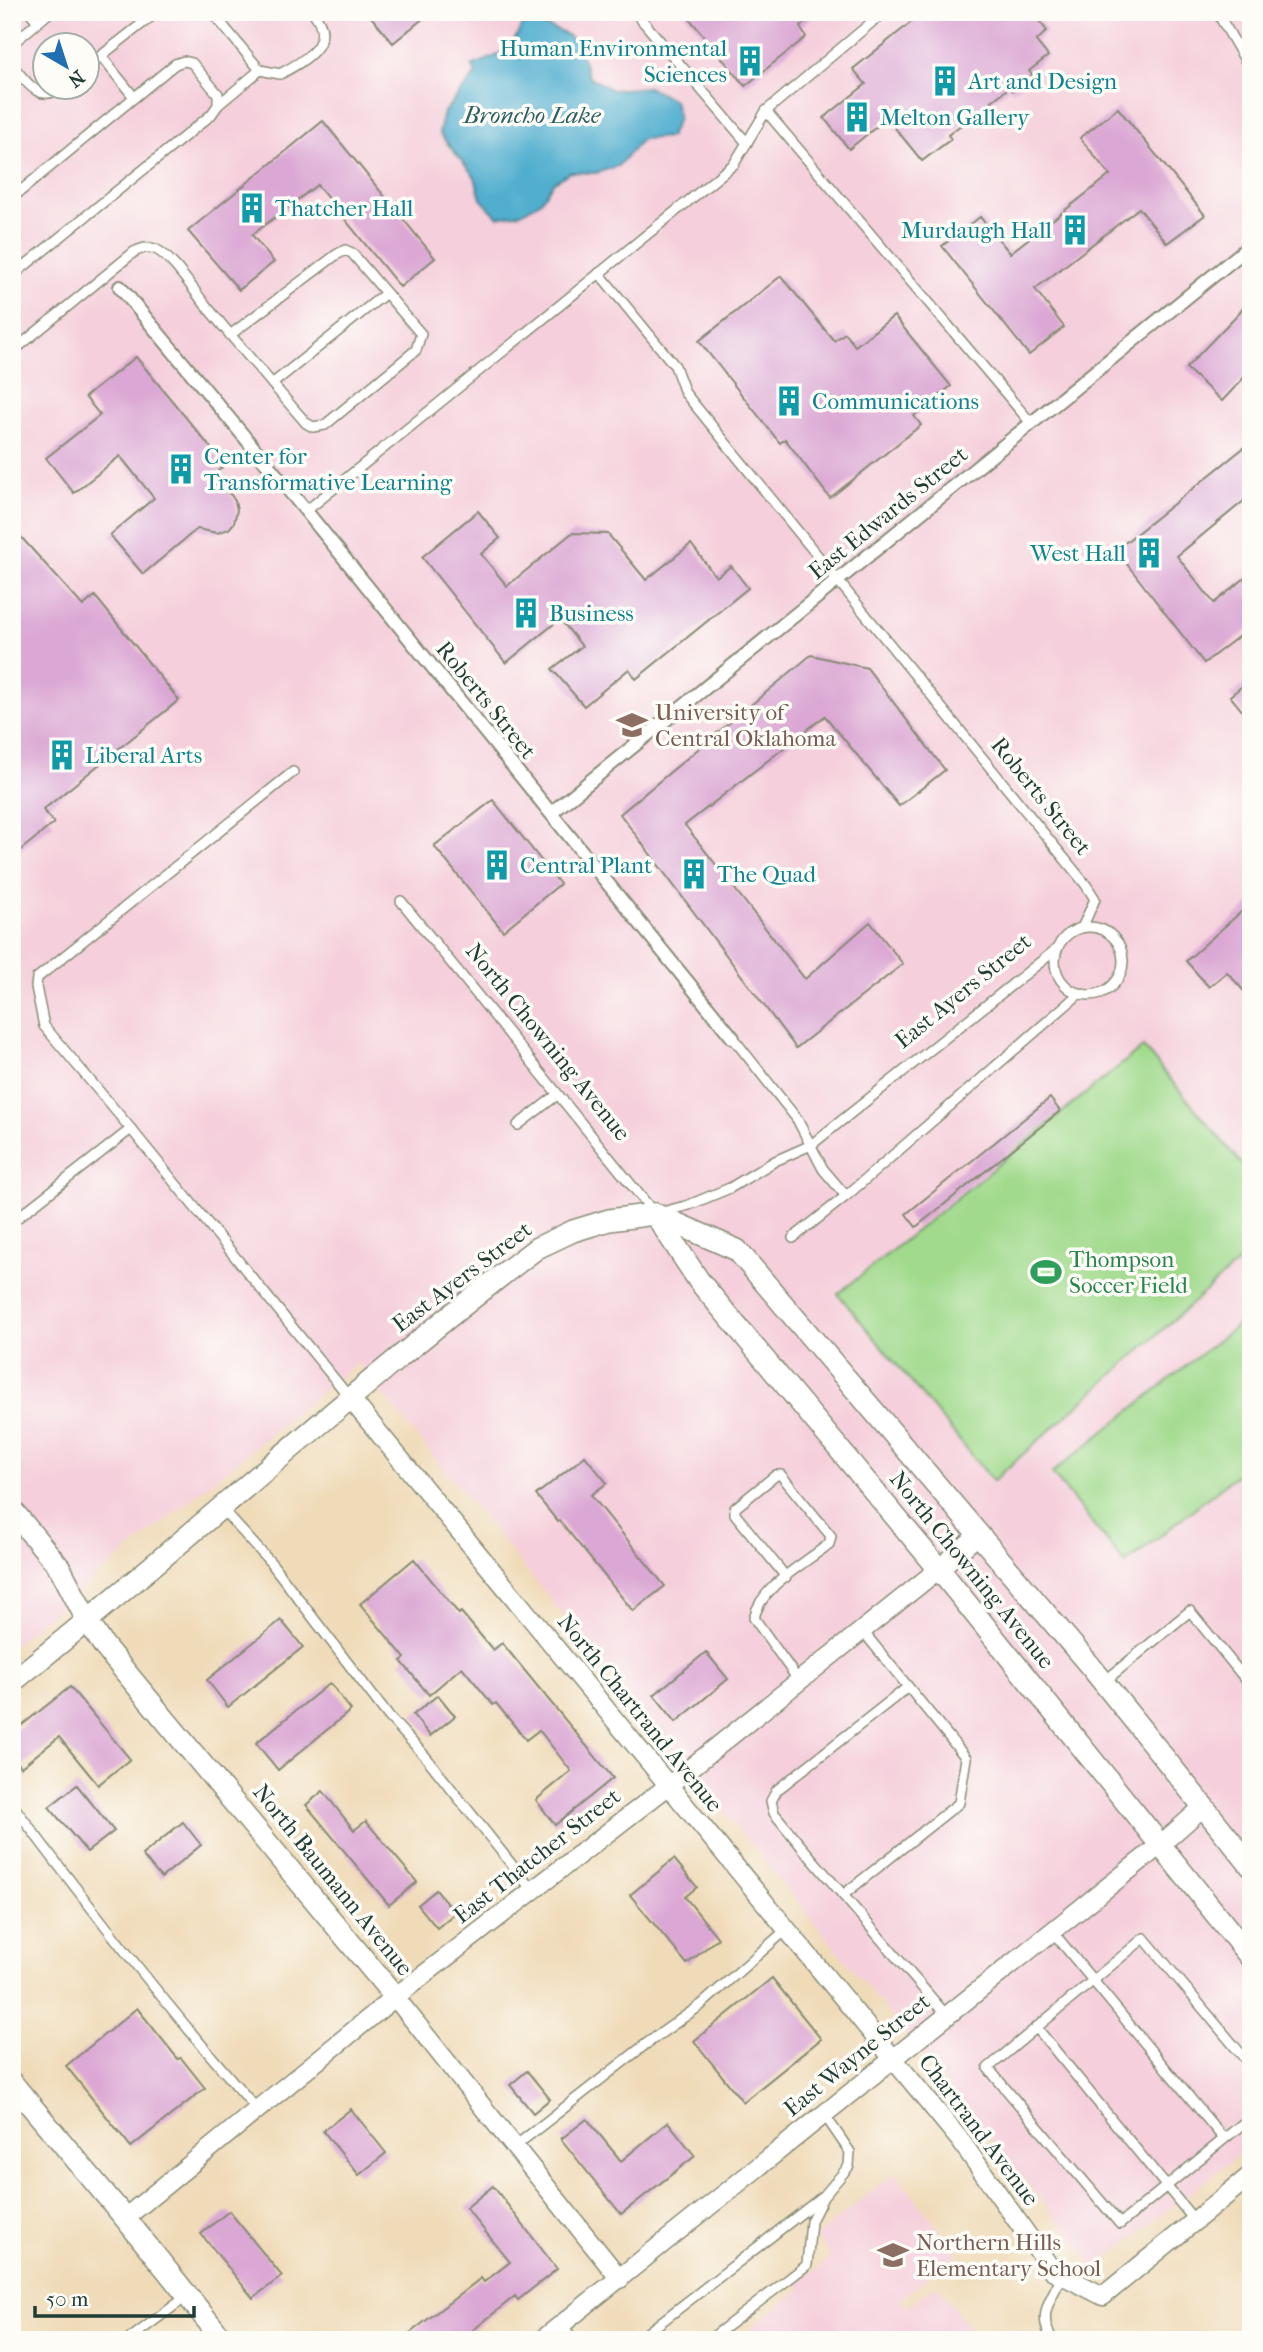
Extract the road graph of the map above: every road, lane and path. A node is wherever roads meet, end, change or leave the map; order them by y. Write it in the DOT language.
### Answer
graph roads {
  1 [pos="30,12"];
  2 [pos="50,12"];
  3 [pos="157,12"];
  4 [pos="212,12"];
  5 [pos="313,12"];
  6 [pos="635,12"];
  7 [pos="884,12"];
  8 [pos="1217,12"];
  9 [pos="38,22"];
  10 [pos="12,44"];
  11 [pos="102,55"];
  12 [pos="102,57"];
  13 [pos="12,65"];
  14 [pos="1251,70"];
  15 [pos="260,71"];
  16 [pos="32,88"];
  17 [pos="134,97"];
  18 [pos="218,105"];
  19 [pos="766,111"];
  20 [pos="747,143"];
  21 [pos="12,198"];
  22 [pos="1251,245"];
  23 [pos="599,273"];
  24 [pos="12,276"];
  25 [pos="120,287"];
  26 [pos="386,293"];
  27 [pos="230,335"];
  28 [pos="12,352"];
  29 [pos="272,384"];
  30 [pos="1031,424"];
  31 [pos="306,511"];
  32 [pos="838,580"];
  33 [pos="293,772"];
  34 [pos="551,813"];
  35 [pos="401,901"];
  36 [pos="1082,928"];
  37 [pos="1058,948"];
  38 [pos="1080,993"];
  39 [pos="733,1038"];
  40 [pos="557,1095"];
  41 [pos="518,1125"];
  42 [pos="131,1129"];
  43 [pos="811,1145"];
  44 [pos="846,1196"];
  45 [pos="655,1214"];
  46 [pos="12,1222"];
  47 [pos="793,1238"];
  48 [pos="350,1398"];
  49 [pos="220,1508"];
  50 [pos="12,1510"];
  51 [pos="979,1534"];
  52 [pos="939,1569"];
  53 [pos="786,1577"];
  54 [pos="88,1622"];
  55 [pos="862,1630"];
  56 [pos="799,1681"];
  57 [pos="12,1682"];
  58 [pos="1103,1682"];
  59 [pos="1251,1686"];
  60 [pos="908,1687"];
  61 [pos="668,1786"];
  62 [pos="12,1804"];
  63 [pos="1202,1808"];
  64 [pos="1159,1846"];
  65 [pos="1251,1866"];
  66 [pos="532,1890"];
  67 [pos="843,1895"];
  68 [pos="787,1929"];
  69 [pos="1052,1931"];
  70 [pos="1251,1958"];
  71 [pos="1093,1980"];
  72 [pos="395,1997"];
  73 [pos="946,2015"];
  74 [pos="1036,2027"];
  75 [pos="894,2057"];
  76 [pos="1251,2066"];
  77 [pos="17,2097"];
  78 [pos="257,2109"];
  79 [pos="824,2114"];
  80 [pos="1251,2117"];
  81 [pos="1224,2139"];
  82 [pos="514,2147"];
  83 [pos="1251,2175"];
  84 [pos="1166,2186"];
  85 [pos="825,2194"];
  86 [pos="125,2218"];
  87 [pos="1195,2221"];
  88 [pos="1062,2276"];
  89 [pos="620,2279"];
  90 [pos="188,2296"];
  91 [pos="562,2325"];
  92 [pos="128,2340"];
  93 [pos="223,2340"];
  94 [pos="542,2340"];
  95 [pos="574,2340"];
  96 [pos="638,2340"];
  97 [pos="709,2340"];
  98 [pos="1053,2340"];
  1 -- 9 [label="lane"];
  2 -- 9 [label="lane"];
  3 -- 11 [label="lane"];
  4 -- 15 [label="lane"];
  5 -- 15 [label="lane"];
  6 -- 20 [label="lane"];
  7 -- 19 [label="lane"];
  8 -- 14 [label="lane"];
  9 -- 10 [label="lane"];
  12 -- 17 [label="lane"];
  13 -- 16 [label="lane"];
  15 -- 18 [label="lane"];
  17 -- 18 [label="lane"];
  17 -- 21 [label="lane"];
  18 -- 24 [label="lane"];
  19 -- 20 [label="lane"];
  19 -- 30 [label="lane"];
  20 -- 23 [label="lane"];
  22 -- 30 [label="street, East Edwards Street"];
  23 -- 31 [label="lane"];
  23 -- 32 [label="lane, Roberts Street"];
  25 -- 31 [label="street, Roberts Street"];
  26 -- 27 [label="lane"];
  26 -- 29 [label="lane"];
  26 -- 29 [label="lane"];
  27 -- 28 [label="lane"];
  27 -- 29 [label="lane"];
  30 -- 32 [label="street, East Edwards Street"];
  31 -- 34 [label="street, Roberts Street"];
  32 -- 34 [label="street, East Edwards Street"];
  32 -- 36 [label="lane, Roberts Street"];
  33 -- 42 [label="lane"];
  34 -- 39 [label="street, Roberts Street"];
  35 -- 40 [label="lane, North Chowning Avenue"];
  36 -- 37 [label="lane"];
  36 -- 38 [label="lane"];
  37 -- 38 [label="lane"];
  37 -- 43 [label="lane, East Ayers Street"];
  38 -- 44 [label="lane"];
  39 -- 43 [label="lane, Roberts Street"];
  40 -- 41 [label="lane"];
  40 -- 45 [label="lane, North Chowning Avenue"];
  42 -- 46 [label="lane"];
  42 -- 48 [label="lane"];
  43 -- 44 [label="lane, Roberts Street"];
  43 -- 45 [label="lane, East Ayers Street"];
  44 -- 47 [label="lane"];
  45 -- 48 [label="street, East Ayers Street"];
  45 -- 51 [label="street, North Chowning Avenue"];
  45 -- 52 [label="street, North Chowning Avenue"];
  48 -- 49 [label="street, East Ayers Street"];
  48 -- 61 [label="street, North Chartrand Avenue"];
  49 -- 54 [label="street, East Ayers Street"];
  49 -- 66 [label="lane"];
  50 -- 54 [label="street, North Baumann Avenue"];
  51 -- 52 [label="street, East Thatcher Street"];
  51 -- 58 [label="street, North Chowning Avenue"];
  52 -- 55 [label="street, East Thatcher Street"];
  52 -- 64 [label="street, North Chowning Avenue"];
  53 -- 53 [label="lane"];
  53 -- 56 [label="lane"];
  54 -- 57 [label="street, East Ayers Street"];
  54 -- 72 [label="street, North Baumann Avenue"];
  55 -- 56 [label="street, East Thatcher Street"];
  55 -- 60 [label="lane"];
  56 -- 61 [label="street, East Thatcher Street"];
  58 -- 59 [label="lane"];
  58 -- 63 [label="street, North Chowning Avenue"];
  60 -- 67 [label="lane"];
  60 -- 67 [label="lane"];
  61 -- 66 [label="street, East Thatcher Street"];
  61 -- 68 [label="street, North Chartrand Avenue"];
  62 -- 78 [label="lane"];
  63 -- 64 [label="street, East Wayne Street"];
  63 -- 65 [label="street, North Chowning Avenue"];
  64 -- 69 [label="street, East Wayne Street"];
  64 -- 70 [label="street, North Chowning Avenue"];
  66 -- 72 [label="street, East Thatcher Street"];
  67 -- 73 [label="lane"];
  68 -- 75 [label="street, North Chartrand Avenue"];
  68 -- 82 [label="lane"];
  69 -- 71 [label="lane"];
  69 -- 73 [label="street, East Wayne Street"];
  71 -- 74 [label="lane"];
  71 -- 76 [label="lane"];
  71 -- 81 [label="lane"];
  72 -- 78 [label="street, East Thatcher Street"];
  72 -- 82 [label="street, North Baumann Avenue"];
  73 -- 75 [label="street, East Wayne Street"];
  74 -- 84 [label="lane"];
  74 -- 84 [label="lane"];
  75 -- 79 [label="street, East Wayne Street"];
  75 -- 88 [label="street, Chartrand Avenue"];
  77 -- 86 [label="street"];
  78 -- 86 [label="street, East Thatcher Street"];
  79 -- 85 [label="lane"];
  79 -- 89 [label="street, East Wayne Street"];
  80 -- 81 [label="lane"];
  81 -- 84 [label="lane"];
  82 -- 89 [label="street, North Baumann Avenue"];
  83 -- 87 [label="street, Chartrand Avenue"];
  84 -- 87 [label="lane"];
  85 -- 96 [label="lane"];
  85 -- 97 [label="lane"];
  86 -- 90 [label="street"];
  87 -- 88 [label="street, Chartrand Avenue"];
  88 -- 98 [label="lane"];
  89 -- 91 [label="street, East Wayne Street"];
  90 -- 92 [label="lane"];
  90 -- 93 [label="street"];
  91 -- 94 [label="street, East Wayne Street"];
  91 -- 95 [label="lane"];
}
